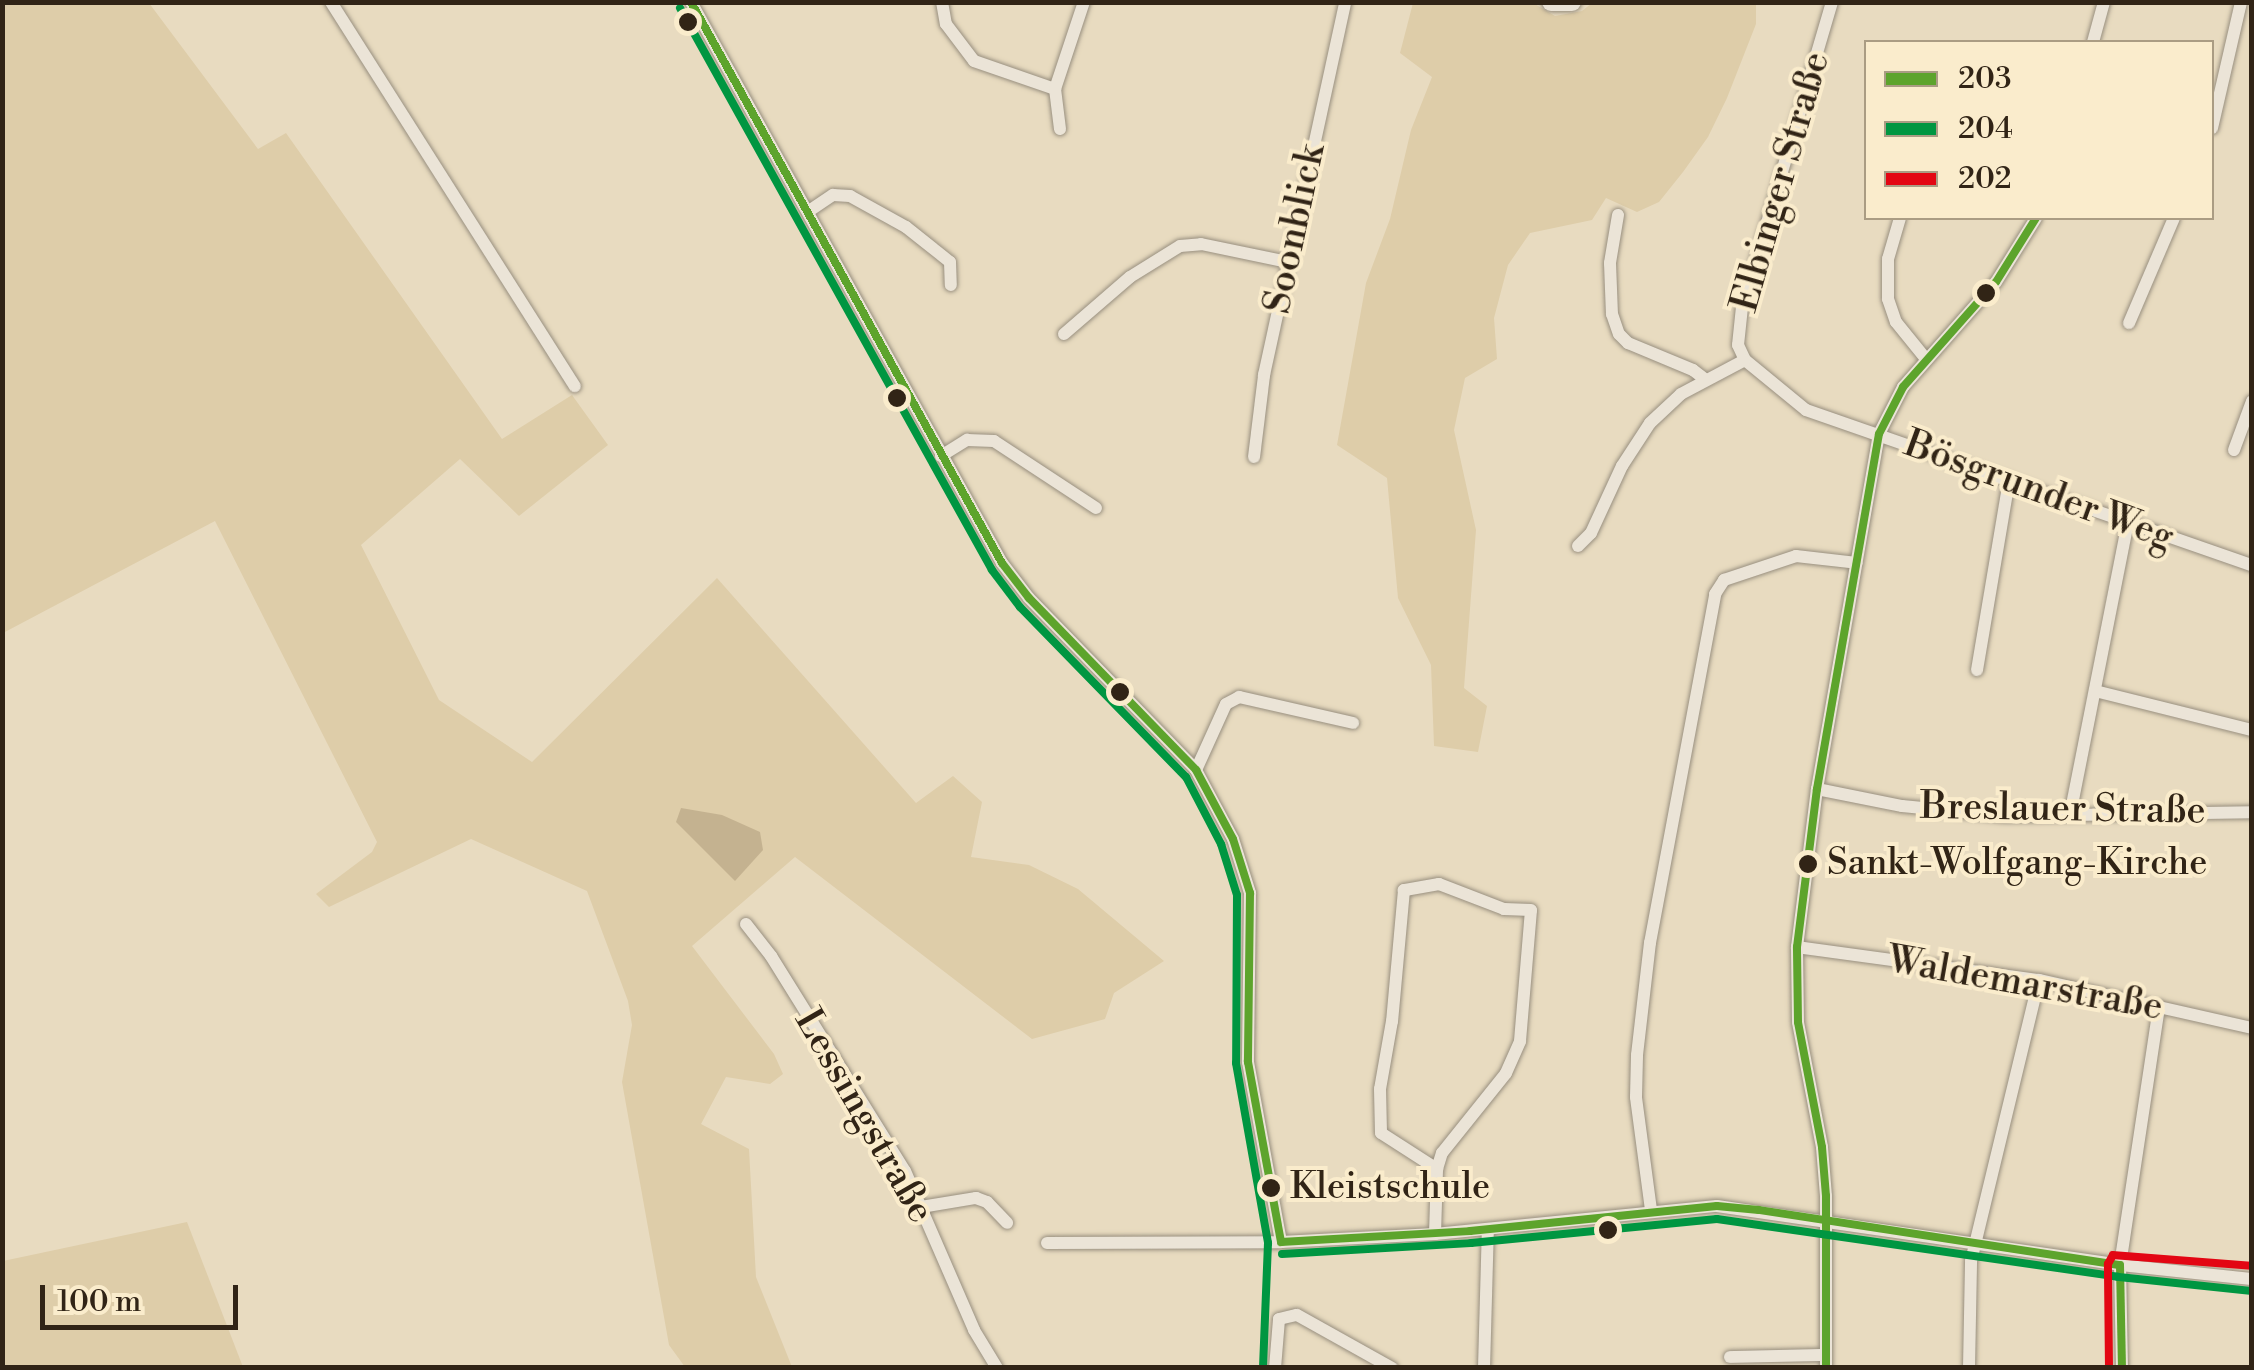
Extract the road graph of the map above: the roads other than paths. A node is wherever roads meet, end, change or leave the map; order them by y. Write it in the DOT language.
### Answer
graph roads {
  1 [pos="331,2"];
  2 [pos="691,2"];
  3 [pos="942,2"];
  4 [pos="1084,2"];
  5 [pos="1345,2"];
  6 [pos="1551,2"];
  7 [pos="1572,2"];
  8 [pos="1832,2"];
  9 [pos="2104,2"];
  10 [pos="2241,2"];
  11 [pos="2094,40"];
  12 [pos="1055,90"];
  13 [pos="2214,119"];
  14 [pos="1060,129"];
  15 [pos="809,211"];
  16 [pos="1618,215"];
  17 [pos="1899,220"];
  18 [pos="2035,220"];
  19 [pos="2173,220"];
  20 [pos="1287,262"];
  21 [pos="950,286"];
  22 [pos="2129,322"];
  23 [pos="1064,334"];
  24 [pos="1926,359"];
  25 [pos="1745,360"];
  26 [pos="1706,380"];
  27 [pos="575,386"];
  28 [pos="2252,401"];
  29 [pos="1879,434"];
  30 [pos="2234,450"];
  31 [pos="941,456"];
  32 [pos="1254,457"];
  33 [pos="2009,480"];
  34 [pos="1096,508"];
  35 [pos="2128,523"];
  36 [pos="1578,546"];
  37 [pos="1856,563"];
  38 [pos="2252,565"];
  39 [pos="1977,670"];
  40 [pos="2095,691"];
  41 [pos="1353,723"];
  42 [pos="2252,730"];
  43 [pos="1196,770"];
  44 [pos="1817,789"];
  45 [pos="2252,812"];
  46 [pos="2070,816"];
  47 [pos="746,924"];
  48 [pos="1796,947"];
  49 [pos="2039,980"];
  50 [pos="2159,1006"];
  51 [pos="2252,1028"];
  52 [pos="1436,1169"];
  53 [pos="921,1207"];
  54 [pos="1651,1210"];
  55 [pos="1826,1220"];
  56 [pos="1007,1223"];
  57 [pos="1488,1229"];
  58 [pos="1435,1234"];
  59 [pos="1281,1242"];
  60 [pos="1047,1244"];
  61 [pos="1975,1245"];
  62 [pos="2120,1265"];
  63 [pos="2252,1279"];
  64 [pos="1730,1357"];
  65 [pos="1826,1361"];
  66 [pos="997,1368"];
  67 [pos="1275,1368"];
  68 [pos="1392,1368"];
  69 [pos="1484,1368"];
  70 [pos="1969,1368"];
  71 [pos="2122,1368"];
  1 -- 27 [label="street"];
  2 -- 15 [label="street"];
  3 -- 12 [label="street"];
  4 -- 12 [label="street"];
  5 -- 20 [label="street, Soonblick"];
  6 -- 7 [label="street"];
  8 -- 25 [label="street, Elbinger Straße"];
  9 -- 11 [label="street"];
  10 -- 13 [label="street"];
  12 -- 14 [label="street"];
  15 -- 21 [label="street"];
  15 -- 31 [label="street"];
  16 -- 26 [label="street"];
  17 -- 24 [label="street"];
  18 -- 24 [label="street"];
  19 -- 22 [label="street"];
  20 -- 23 [label="street"];
  20 -- 32 [label="street, Soonblick"];
  24 -- 29 [label="street"];
  25 -- 26 [label="street"];
  25 -- 29 [label="street, Bösgrunder Weg"];
  26 -- 36 [label="street"];
  28 -- 30 [label="street"];
  29 -- 33 [label="street, Bösgrunder Weg"];
  29 -- 37 [label="street"];
  31 -- 34 [label="street"];
  31 -- 43 [label="street"];
  33 -- 35 [label="street, Bösgrunder Weg"];
  33 -- 39 [label="street"];
  35 -- 38 [label="street, Bösgrunder Weg"];
  35 -- 40 [label="street"];
  37 -- 44 [label="street"];
  37 -- 54 [label="street"];
  40 -- 42 [label="street"];
  40 -- 46 [label="street"];
  41 -- 43 [label="street"];
  43 -- 59 [label="street"];
  44 -- 46 [label="street, Breslauer Straße"];
  44 -- 48 [label="street"];
  45 -- 46 [label="street, Breslauer Straße"];
  47 -- 53 [label="street, Lessingstraße"];
  48 -- 49 [label="street, Waldemarstraße"];
  48 -- 55 [label="street"];
  49 -- 50 [label="street, Waldemarstraße"];
  49 -- 61 [label="street"];
  50 -- 51 [label="street, Waldemarstraße"];
  50 -- 62 [label="street"];
  52 -- 52 [label="street"];
  52 -- 58 [label="street"];
  53 -- 56 [label="street"];
  53 -- 66 [label="street, Lessingstraße"];
  54 -- 55 [label="street"];
  54 -- 57 [label="street"];
  55 -- 61 [label="street"];
  55 -- 65 [label="street"];
  57 -- 58 [label="street"];
  57 -- 69 [label="street"];
  58 -- 59 [label="street"];
  59 -- 60 [label="street"];
  61 -- 62 [label="street"];
  61 -- 70 [label="street"];
  62 -- 63 [label="street"];
  62 -- 71 [label="street"];
  64 -- 65 [label="street"];
  67 -- 68 [label="street"];
}
